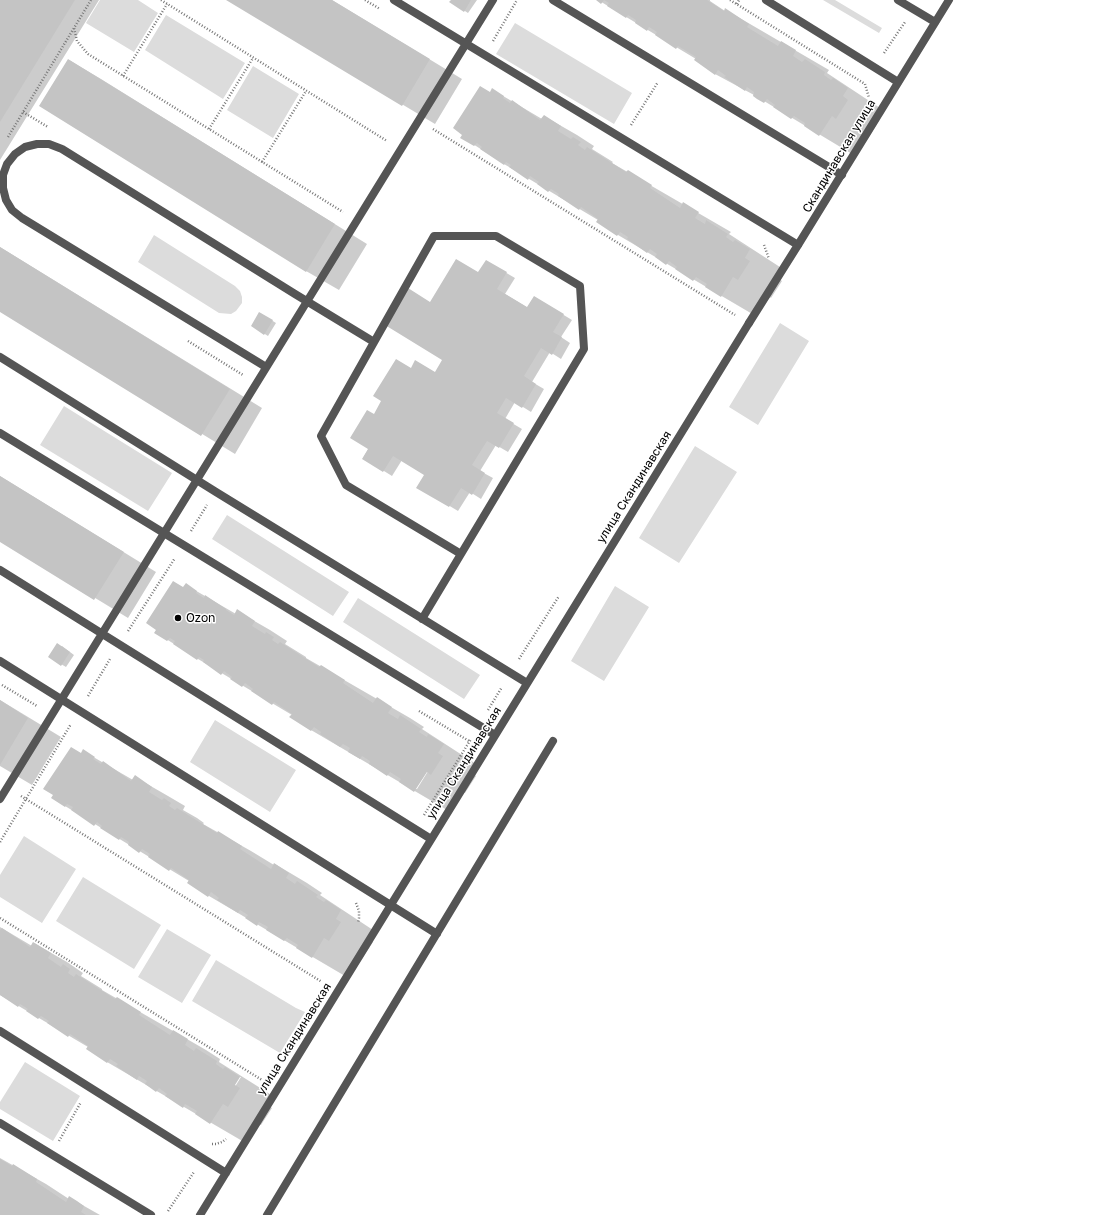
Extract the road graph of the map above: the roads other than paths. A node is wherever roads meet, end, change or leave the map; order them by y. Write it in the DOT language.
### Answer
graph roads {
  1 [pos="394,0"];
  2 [pos="493,0"];
  3 [pos="553,0"];
  4 [pos="766,0"];
  5 [pos="898,0"];
  6 [pos="949,0"];
  7 [pos="935,22"];
  8 [pos="465,44"];
  9 [pos="898,82"];
  10 [pos="842,175"];
  11 [pos="798,246"];
  12 [pos="307,302"];
  13 [pos="749,323"];
  14 [pos="374,342"];
  15 [pos="0,357"];
  16 [pos="266,367"];
  17 [pos="0,434"];
  18 [pos="197,480"];
  19 [pos="164,534"];
  20 [pos="461,554"];
  21 [pos="0,570"];
  22 [pos="422,619"];
  23 [pos="102,634"];
  24 [pos="0,661"];
  25 [pos="527,683"];
  26 [pos="62,698"];
  27 [pos="495,735"];
  28 [pos="553,740"];
  29 [pos="0,799"];
  30 [pos="431,839"];
  31 [pos="391,905"];
  32 [pos="437,934"];
  33 [pos="0,1031"];
  34 [pos="0,1122"];
  35 [pos="226,1173"];
  36 [pos="151,1215"];
  37 [pos="200,1215"];
  38 [pos="268,1215"];
  1 -- 8 [label="street"];
  2 -- 8 [label="street"];
  3 -- 10 [label="street"];
  4 -- 9 [label="street"];
  5 -- 7 [label="street"];
  6 -- 7 [label="street, Скандинавская улица"];
  7 -- 9 [label="street, Скандинавская улица"];
  8 -- 11 [label="street"];
  8 -- 12 [label="street"];
  9 -- 10 [label="street, Скандинавская улица"];
  10 -- 11 [label="street, Скандинавская улица"];
  11 -- 13 [label="street, Скандинавская улица"];
  12 -- 14 [label="street"];
  12 -- 16 [label="street"];
  12 -- 16 [label="street"];
  13 -- 25 [label="street, улица Скандинавская"];
  14 -- 20 [label="street"];
  14 -- 20 [label="street"];
  15 -- 18 [label="street"];
  16 -- 18 [label="street"];
  17 -- 19 [label="street"];
  18 -- 19 [label="street"];
  18 -- 22 [label="street"];
  19 -- 23 [label="street"];
  19 -- 27 [label="street"];
  20 -- 22 [label="street"];
  21 -- 23 [label="street"];
  22 -- 25 [label="street"];
  23 -- 26 [label="street"];
  23 -- 30 [label="street"];
  24 -- 26 [label="street"];
  25 -- 27 [label="street, улица Скандинавская"];
  26 -- 29 [label="street"];
  26 -- 31 [label="street"];
  27 -- 30 [label="street, улица Скандинавская"];
  28 -- 32 [label="street"];
  30 -- 31 [label="street, улица Скандинавская"];
  31 -- 32 [label="street"];
  31 -- 35 [label="street, улица Скандинавская"];
  32 -- 38 [label="street"];
  33 -- 35 [label="street"];
  34 -- 36 [label="street"];
  35 -- 37 [label="street, улица Скандинавская"];
}
